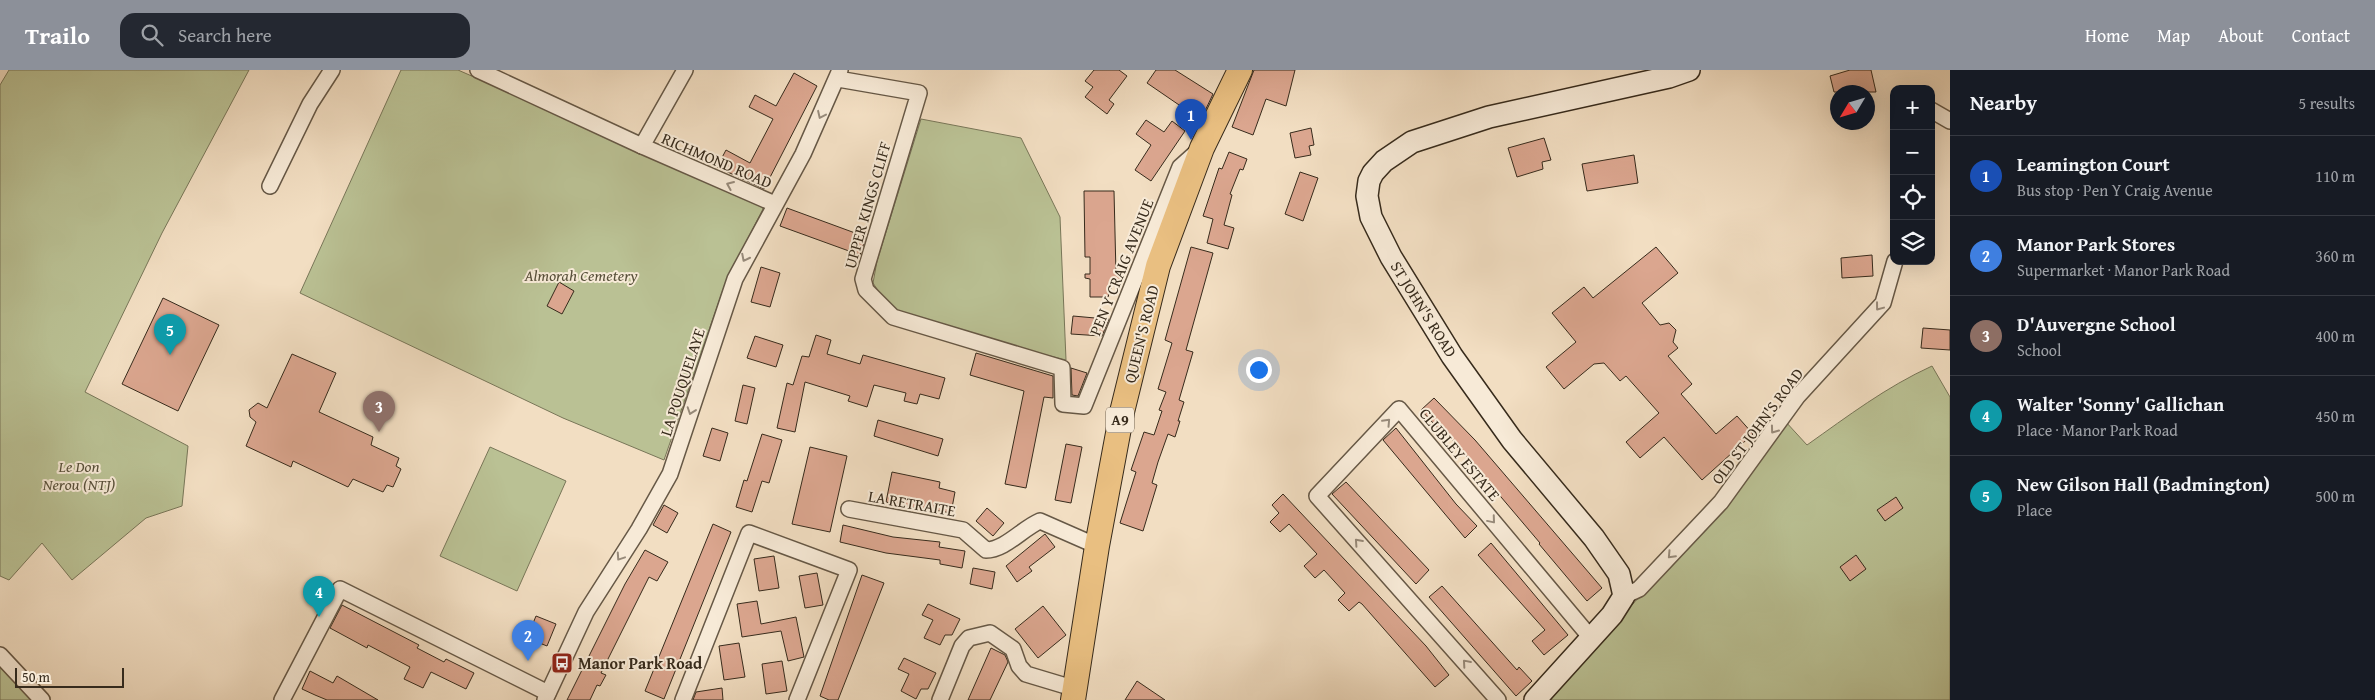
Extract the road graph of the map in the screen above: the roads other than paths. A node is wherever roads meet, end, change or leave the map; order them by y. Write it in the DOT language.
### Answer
graph roads {
  1 [pos="332,70"];
  2 [pos="478,70"];
  3 [pos="684,70"];
  4 [pos="1240,70"];
  5 [pos="1689,70"];
  6 [pos="839,74"];
  7 [pos="1935,112"];
  8 [pos="1950,121"];
  9 [pos="642,146"];
  10 [pos="1202,148"];
  11 [pos="270,186"];
  12 [pos="775,204"];
  13 [pos="1894,265"];
  14 [pos="1084,406"];
  15 [pos="849,509"];
  16 [pos="1097,546"];
  17 [pos="1624,596"];
  18 [pos="1591,638"];
  19 [pos="0,655"];
  20 [pos="1074,694"];
  21 [pos="547,697"];
  22 [pos="287,698"];
  23 [pos="42,700"];
  24 [pos="683,700"];
  25 [pos="797,700"];
  26 [pos="940,700"];
  27 [pos="1498,700"];
  28 [pos="1535,700"];
  1 -- 11 [label="street"];
  2 -- 9 [label="street"];
  3 -- 9 [label="street, RICHMOND ROAD"];
  4 -- 10 [label="main road, QUEEN'S ROAD / A9"];
  5 -- 17 [label="main road, ST JOHN'S ROAD"];
  6 -- 12 [label="street, LA POUQUELAYE, one-way"];
  6 -- 14 [label="street, UPPER KINGS CLIFF"];
  7 -- 8 [label="street"];
  12 -- 9 [label="street, RICHMOND ROAD, one-way"];
  10 -- 14 [label="street, PEN Y CRAIG AVENUE"];
  10 -- 16 [label="main road, QUEEN'S ROAD / A9"];
  12 -- 21 [label="street, LA POUQUELAYE, one-way"];
  13 -- 17 [label="street, OLD ST JOHN'S ROAD, one-way"];
  15 -- 16 [label="street, LA RETRAITE"];
  16 -- 20 [label="main road, QUEEN'S ROAD / A9"];
  17 -- 18 [label="main road"];
  27 -- 18 [label="street, CLUBLEY ESTATE, one-way"];
  18 -- 28 [label="main road"];
  19 -- 23 [label="street"];
  20 -- 26 [label="street"];
  21 -- 22 [label="street"];
  24 -- 25 [label="street"];
}
